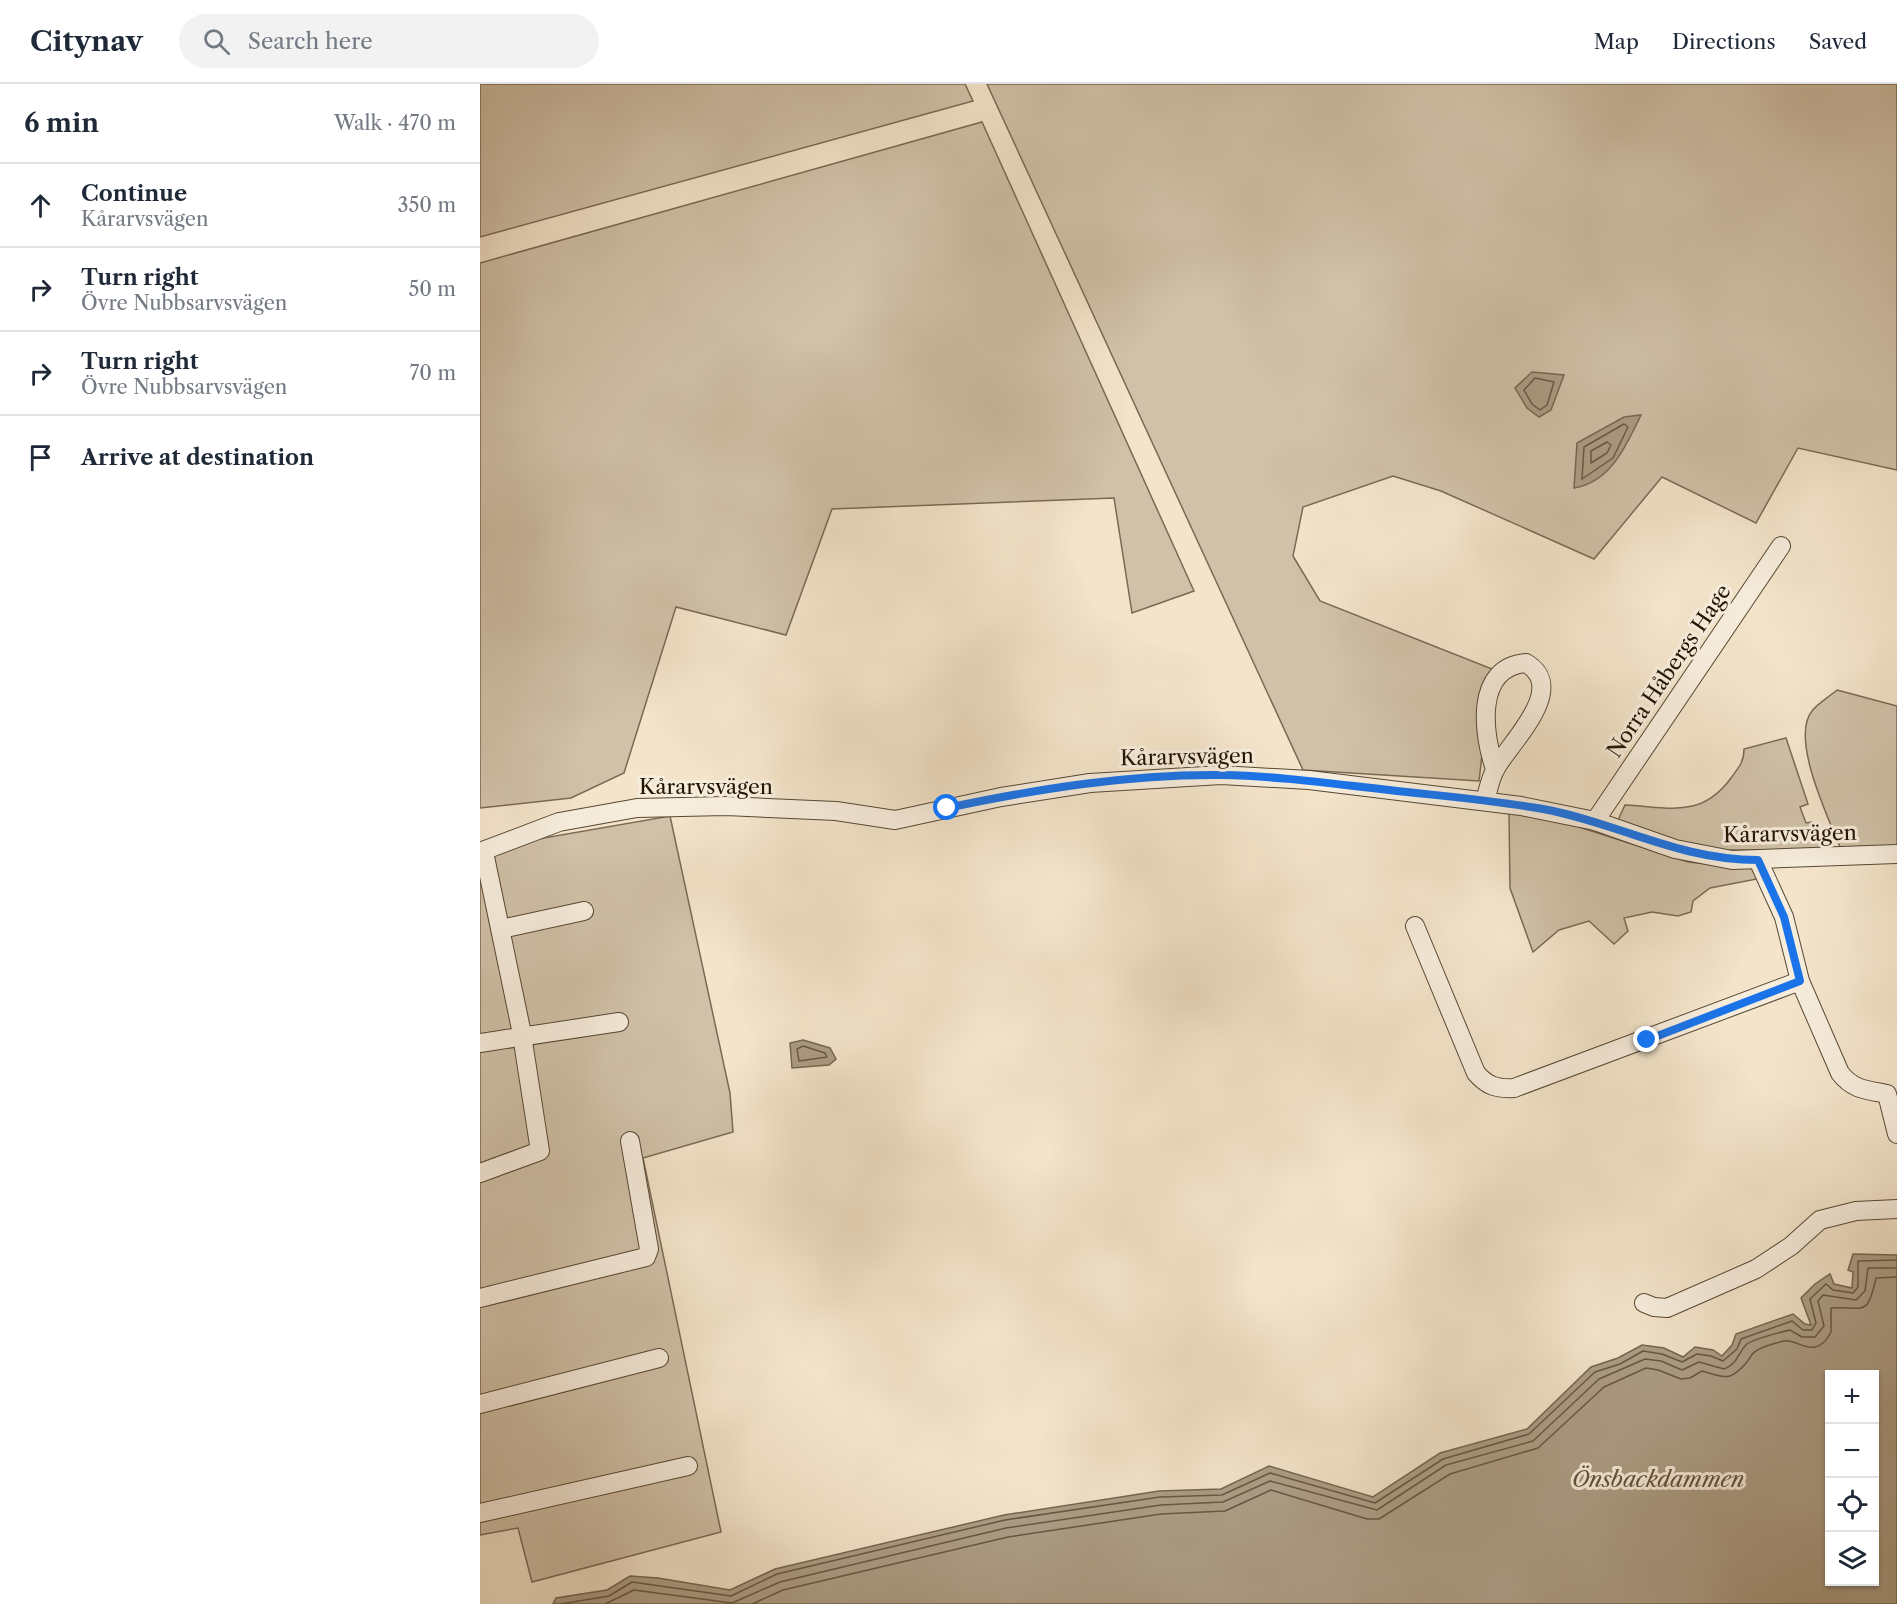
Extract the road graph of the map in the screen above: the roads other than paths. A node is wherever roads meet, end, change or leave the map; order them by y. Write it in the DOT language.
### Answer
graph roads {
  1 [pos="1781,546"];
  2 [pos="1495,769"];
  3 [pos="1485,801"];
  4 [pos="1595,821"];
  5 [pos="482,852"];
  6 [pos="1897,854"];
  7 [pos="1758,860"];
  8 [pos="584,911"];
  9 [pos="1415,926"];
  10 [pos="501,929"];
  11 [pos="1800,981"];
  12 [pos="619,1022"];
  13 [pos="522,1036"];
  14 [pos="480,1043"];
  15 [pos="1897,1134"];
  16 [pos="630,1142"];
  17 [pos="480,1173"];
  18 [pos="1897,1209"];
  19 [pos="480,1298"];
  20 [pos="1644,1303"];
  21 [pos="659,1358"];
  22 [pos="480,1404"];
  23 [pos="688,1466"];
  24 [pos="480,1513"];
  1 -- 4 [label="street, Norra Håbergs Hage"];
  2 -- 2 [label="street"];
  2 -- 3 [label="street"];
  3 -- 4 [label="street, Kårarvsvägen"];
  3 -- 5 [label="street, Kårarvsvägen"];
  4 -- 7 [label="street, Kårarvsvägen"];
  5 -- 10 [label="street"];
  6 -- 7 [label="street, Kårarvsvägen"];
  7 -- 11 [label="street"];
  8 -- 10 [label="street"];
  9 -- 11 [label="street"];
  10 -- 13 [label="street"];
  11 -- 15 [label="street"];
  12 -- 13 [label="street"];
  13 -- 14 [label="street"];
  13 -- 17 [label="street"];
  16 -- 19 [label="street"];
  18 -- 20 [label="street"];
  21 -- 22 [label="street"];
  23 -- 24 [label="street"];
}
